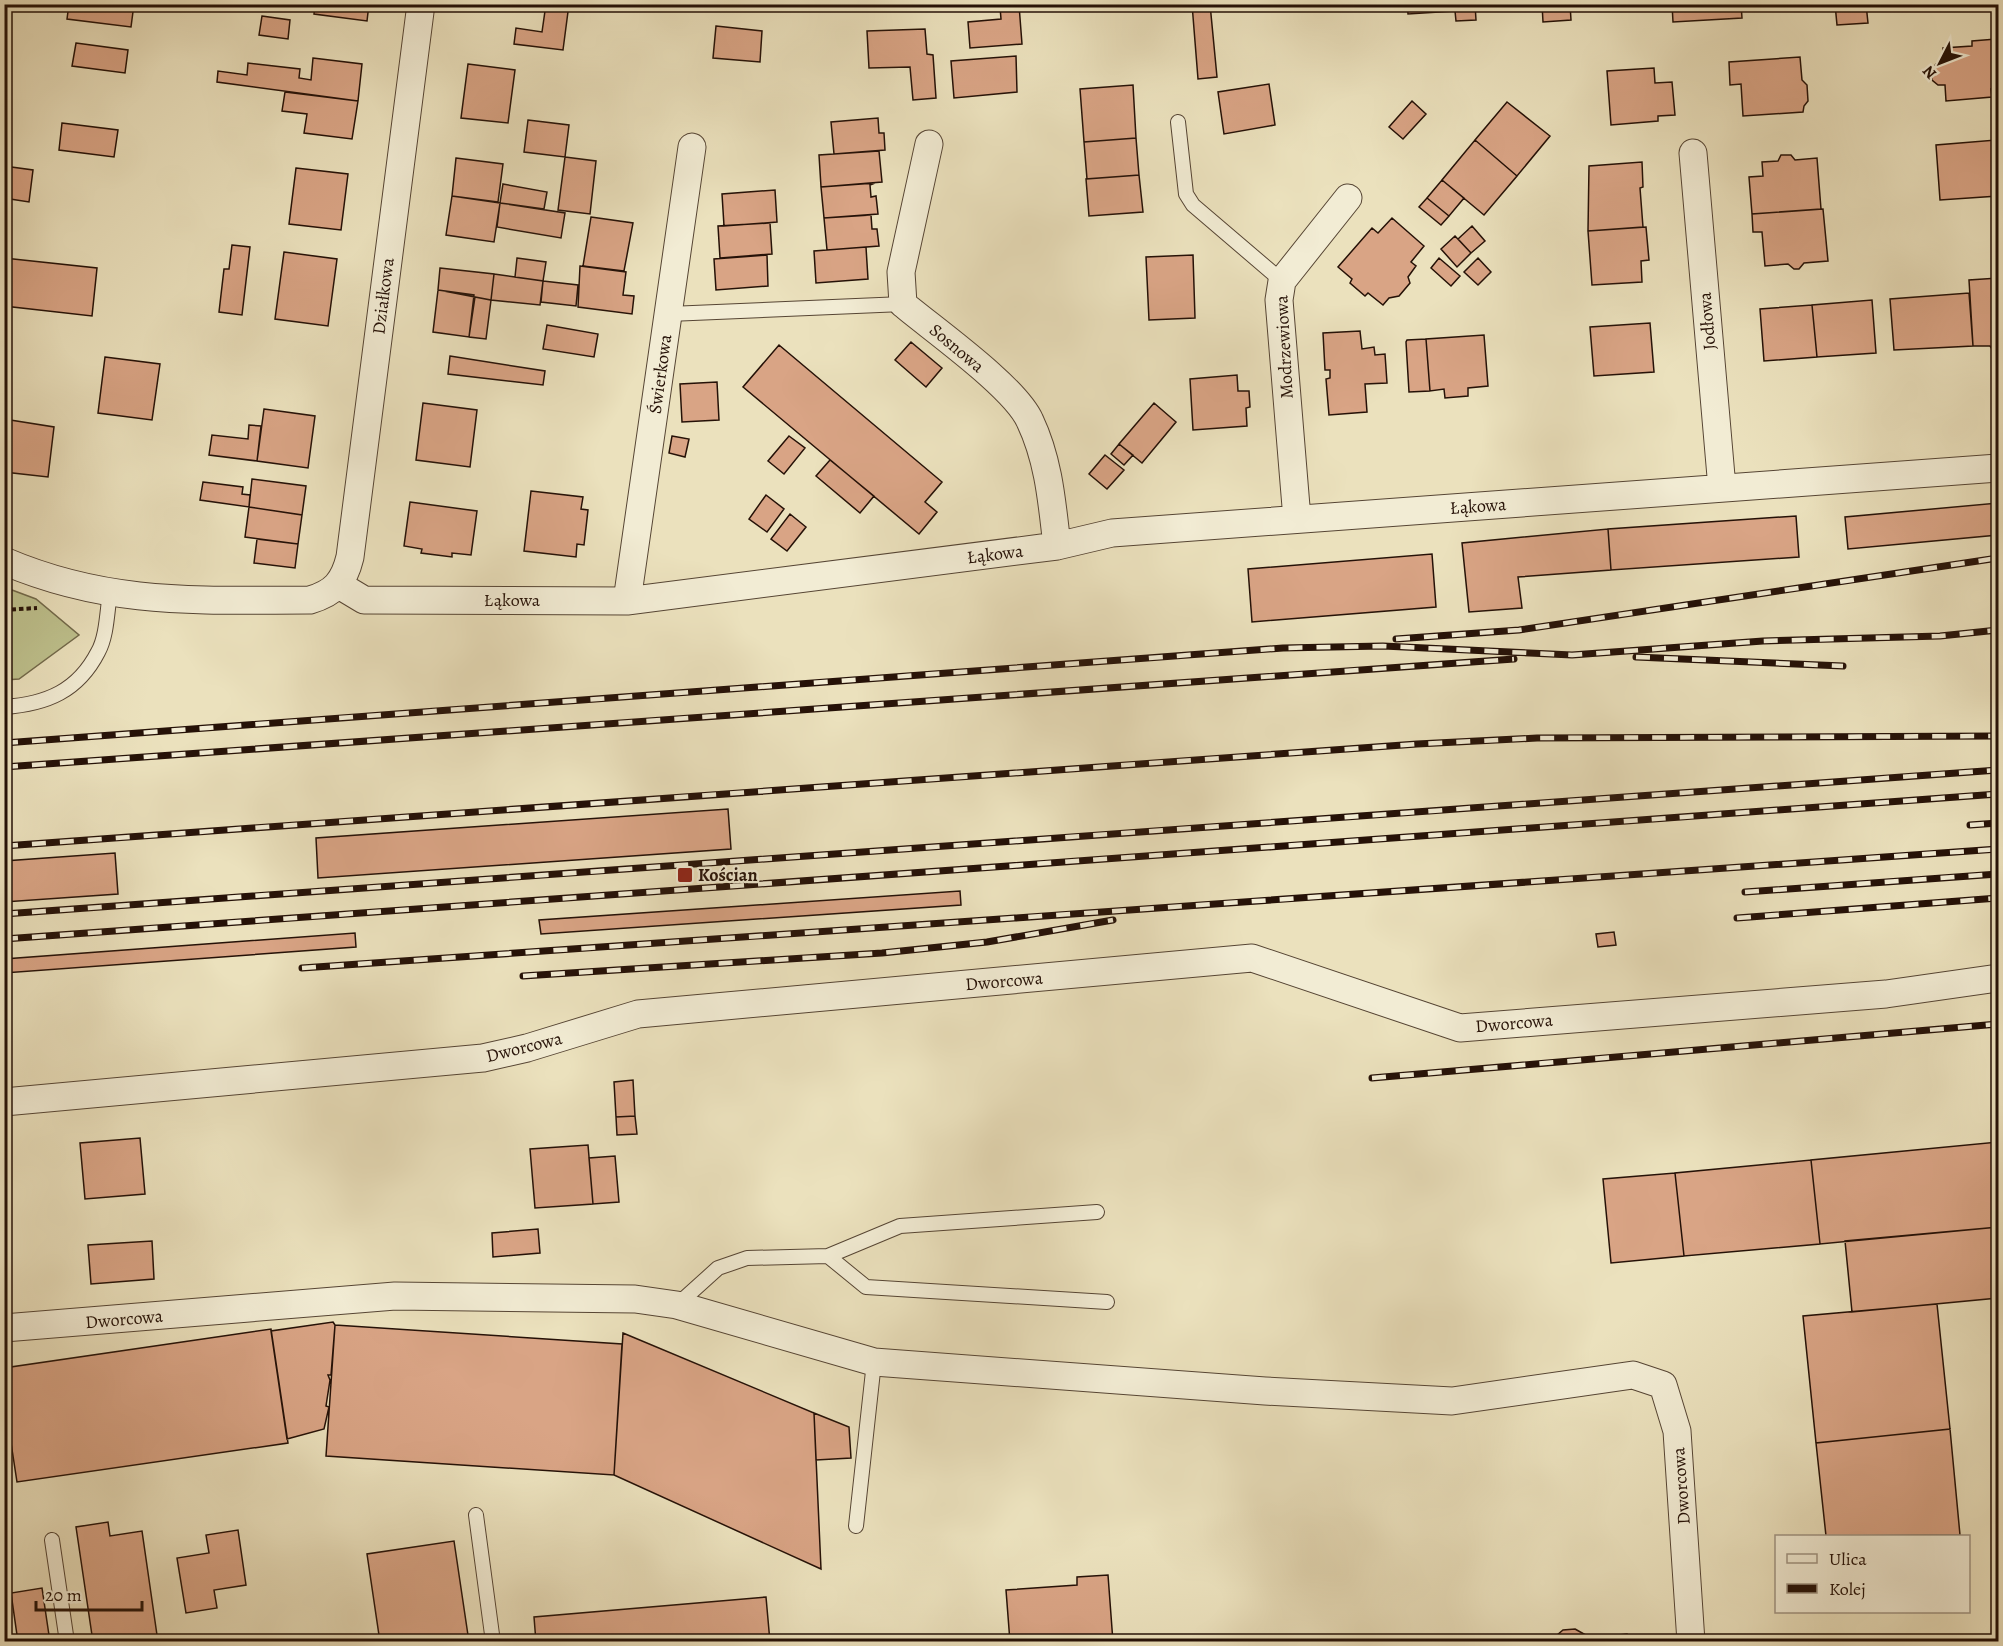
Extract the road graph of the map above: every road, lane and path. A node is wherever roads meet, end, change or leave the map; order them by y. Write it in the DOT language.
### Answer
graph roads {
  1 [pos="420,4"];
  2 [pos="1178,122"];
  3 [pos="929,144"];
  4 [pos="692,147"];
  5 [pos="1693,153"];
  6 [pos="1348,198"];
  7 [pos="1282,281"];
  8 [pos="903,303"];
  9 [pos="669,314"];
  10 [pos="1998,468"];
  11 [pos="1722,488"];
  12 [pos="1297,519"];
  13 [pos="1057,546"];
  14 [pos="4,561"];
  15 [pos="339,585"];
  16 [pos="110,593"];
  17 [pos="627,601"];
  18 [pos="4,707"];
  19 [pos="1998,978"];
  20 [pos="4,1102"];
  21 [pos="1097,1212"];
  22 [pos="828,1256"];
  23 [pos="1107,1302"];
  24 [pos="677,1305"];
  25 [pos="4,1329"];
  26 [pos="874,1362"];
  27 [pos="476,1515"];
  28 [pos="856,1526"];
  29 [pos="52,1540"];
  30 [pos="68,1641"];
  31 [pos="493,1641"];
  32 [pos="1691,1641"];
  1 -- 15 [label="street, Działkowa"];
  2 -- 7 [label="lane"];
  3 -- 8 [label="street"];
  4 -- 9 [label="street, Świerkowa"];
  5 -- 11 [label="street, Jodłowa"];
  6 -- 7 [label="street, Modrzewiowa"];
  7 -- 12 [label="street, Modrzewiowa"];
  8 -- 9 [label="lane"];
  8 -- 13 [label="street, Sosnowa"];
  9 -- 17 [label="street, Świerkowa"];
  10 -- 11 [label="street, Łąkowa"];
  11 -- 12 [label="street, Łąkowa"];
  12 -- 13 [label="street, Łąkowa"];
  13 -- 17 [label="street, Łąkowa"];
  14 -- 16 [label="street"];
  15 -- 16 [label="street"];
  15 -- 17 [label="street, Łąkowa"];
  16 -- 18 [label="lane"];
  19 -- 20 [label="street, Dworcowa"];
  21 -- 22 [label="lane"];
  22 -- 23 [label="lane"];
  22 -- 24 [label="lane"];
  24 -- 25 [label="street, Dworcowa"];
  24 -- 26 [label="street, Dworcowa"];
  26 -- 28 [label="lane"];
  26 -- 32 [label="street, Dworcowa"];
  27 -- 31 [label="lane"];
  29 -- 30 [label="lane"];
}
